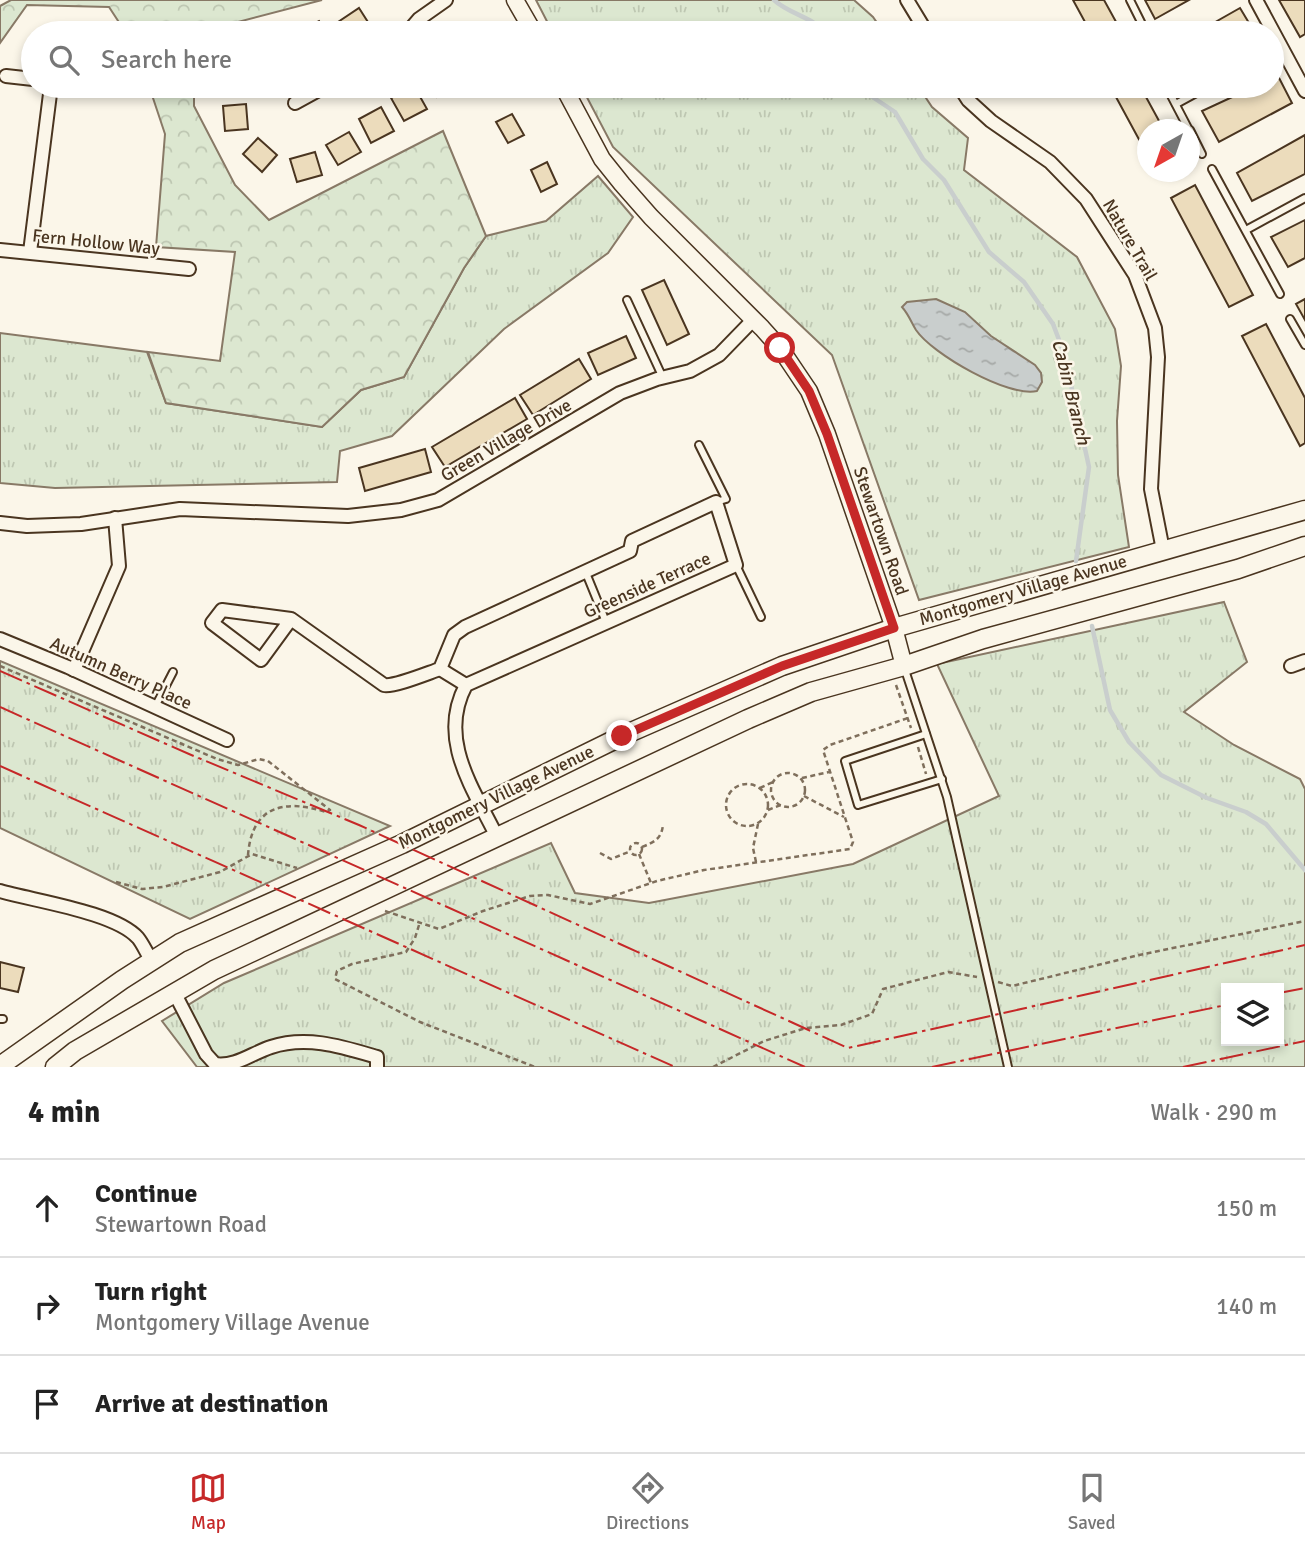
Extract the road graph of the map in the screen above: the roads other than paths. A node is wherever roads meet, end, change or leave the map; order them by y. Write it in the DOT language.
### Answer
graph roads {
  1 [pos="446,0"];
  2 [pos="514,0"];
  3 [pos="907,0"];
  4 [pos="1129,0"];
  5 [pos="1256,0"];
  6 [pos="417,21"];
  7 [pos="527,21"];
  8 [pos="920,21"];
  9 [pos="1140,21"];
  10 [pos="1265,21"];
  11 [pos="1284,61"];
  12 [pos="6,76"];
  13 [pos="21,78"];
  14 [pos="1305,91"];
  15 [pos="49,98"];
  16 [pos="304,98"];
  17 [pos="570,98"];
  18 [pos="967,98"];
  19 [pos="1173,98"];
  20 [pos="1187,98"];
  21 [pos="295,103"];
  22 [pos="1176,104"];
  23 [pos="1184,119"];
  24 [pos="1200,151"];
  25 [pos="1202,155"];
  26 [pos="1212,169"];
  27 [pos="1305,198"];
  28 [pos="1246,230"];
  29 [pos="0,250"];
  30 [pos="30,252"];
  31 [pos="189,269"];
  32 [pos="1280,294"];
  33 [pos="628,300"];
  34 [pos="1290,318"];
  35 [pos="754,319"];
  36 [pos="1305,345"];
  37 [pos="663,378"];
  38 [pos="699,445"];
  39 [pos="716,502"];
  40 [pos="1305,510"];
  41 [pos="115,518"];
  42 [pos="0,523"];
  43 [pos="1305,547"];
  44 [pos="1163,550"];
  45 [pos="736,565"];
  46 [pos="586,573"];
  47 [pos="761,617"];
  48 [pos="291,619"];
  49 [pos="606,622"];
  50 [pos="894,628"];
  51 [pos="0,639"];
  52 [pos="1305,660"];
  53 [pos="904,666"];
  54 [pos="1291,666"];
  55 [pos="440,669"];
  56 [pos="74,670"];
  57 [pos="173,672"];
  58 [pos="466,685"];
  59 [pos="155,707"];
  60 [pos="926,734"];
  61 [pos="227,740"];
  62 [pos="942,779"];
  63 [pos="481,805"];
  64 [pos="497,837"];
  65 [pos="0,891"];
  66 [pos="152,961"];
  67 [pos="174,992"];
  68 [pos="0,1066"];
  69 [pos="55,1067"];
  70 [pos="377,1067"];
  71 [pos="1008,1067"];
  1 -- 6 [label="street"];
  2 -- 7 [label="street"];
  3 -- 8 [label="street"];
  4 -- 9 [label="lane"];
  5 -- 10 [label="street"];
  11 -- 14 [label="street"];
  12 -- 13 [label="street"];
  15 -- 30 [label="street"];
  16 -- 21 [label="street"];
  17 -- 35 [label="street, Stewartown Road"];
  18 -- 44 [label="street, Nature Trail"];
  19 -- 22 [label="lane"];
  20 -- 22 [label="lane"];
  22 -- 23 [label="lane"];
  24 -- 25 [label="lane"];
  26 -- 28 [label="lane"];
  27 -- 28 [label="lane"];
  28 -- 32 [label="lane"];
  29 -- 30 [label="street, Fern Hollow Way"];
  30 -- 31 [label="street, Fern Hollow Way"];
  33 -- 37 [label="lane"];
  34 -- 36 [label="lane"];
  35 -- 37 [label="street, Green Village Drive"];
  35 -- 50 [label="street, Stewartown Road"];
  37 -- 41 [label="street, Green Village Drive"];
  38 -- 39 [label="lane"];
  39 -- 45 [label="street, Greenside Terrace"];
  39 -- 46 [label="street, Greenside Terrace"];
  40 -- 44 [label="main road, Montgomery Village Avenue"];
  41 -- 42 [label="street, Green Village Drive"];
  41 -- 56 [label="street"];
  43 -- 53 [label="main road, Montgomery Village Avenue"];
  44 -- 50 [label="main road, Montgomery Village Avenue"];
  45 -- 47 [label="lane"];
  45 -- 49 [label="street, Greenside Terrace"];
  46 -- 49 [label="lane"];
  46 -- 55 [label="street, Greenside Terrace"];
  48 -- 48 [label="street"];
  48 -- 55 [label="street"];
  49 -- 58 [label="street, Greenside Terrace"];
  50 -- 53 [label="street, Stewartown Road"];
  50 -- 63 [label="main road, Montgomery Village Avenue"];
  51 -- 56 [label="street, Autumn Berry Place"];
  52 -- 54 [label="street"];
  53 -- 60 [label="lane, Stewartown Road"];
  53 -- 64 [label="main road, Montgomery Village Avenue"];
  55 -- 58 [label="street"];
  56 -- 59 [label="street, Autumn Berry Place"];
  57 -- 59 [label="lane"];
  58 -- 63 [label="street"];
  59 -- 61 [label="street, Autumn Berry Place"];
  60 -- 62 [label="lane, Stewartown Road"];
  60 -- 62 [label="lane"];
  62 -- 71 [label="lane, Stewartown Road"];
  63 -- 64 [label="street"];
  63 -- 66 [label="main road, Montgomery Village Avenue"];
  64 -- 67 [label="main road, Montgomery Village Avenue"];
  65 -- 66 [label="street"];
  66 -- 68 [label="main road, Montgomery Village Avenue"];
  67 -- 69 [label="main road, Montgomery Village Avenue"];
  67 -- 70 [label="street"];
}
